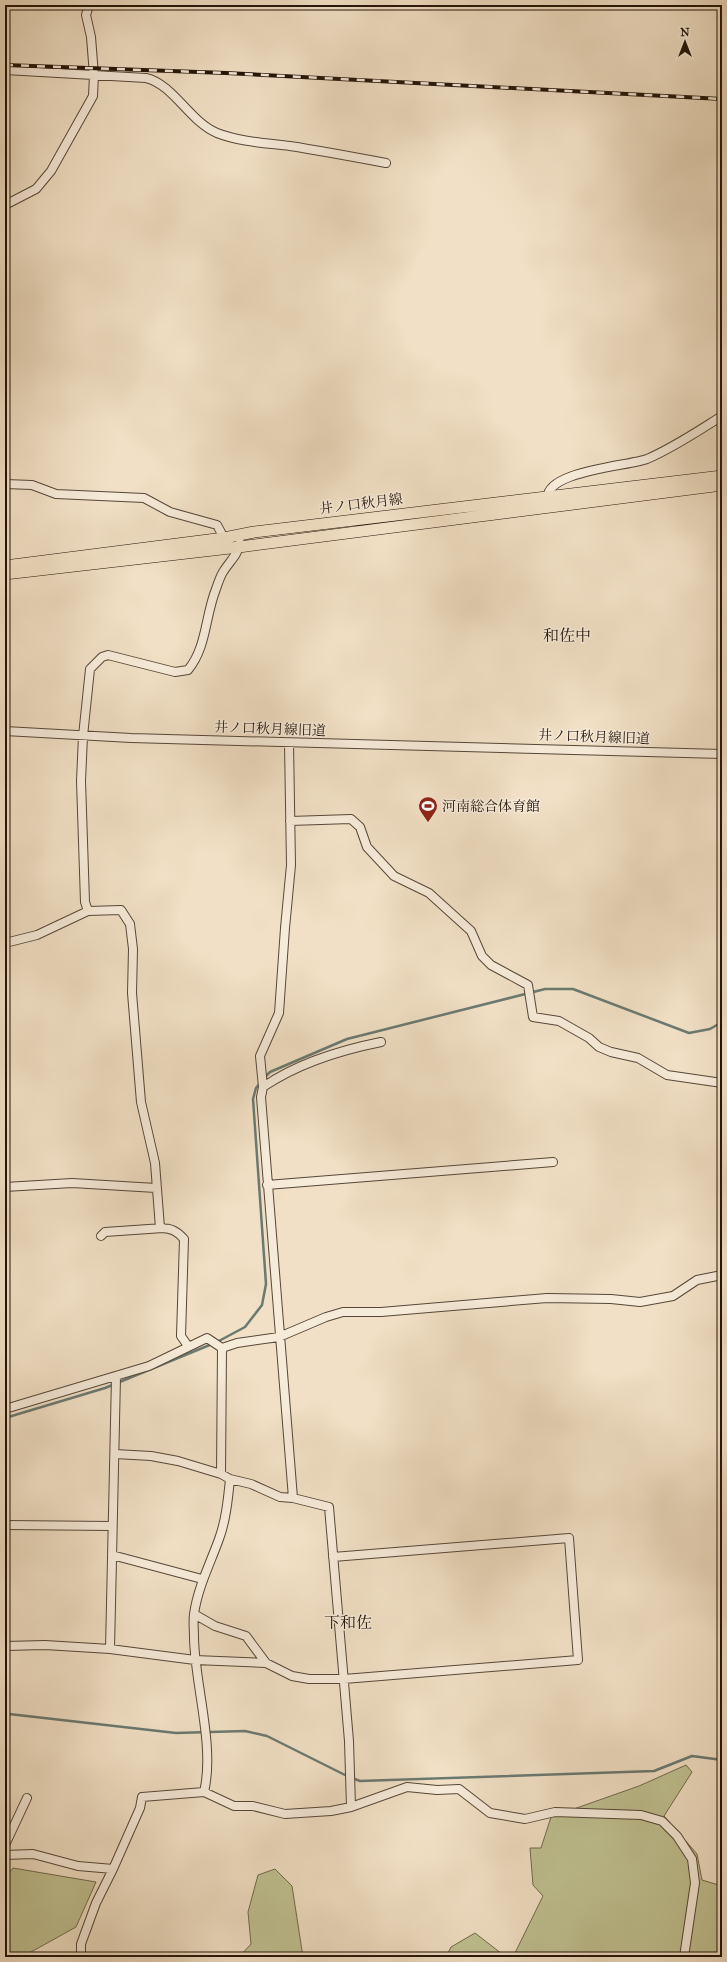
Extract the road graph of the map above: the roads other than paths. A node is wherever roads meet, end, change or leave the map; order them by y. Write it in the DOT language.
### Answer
graph roads {
  1 [pos="89,5"];
  2 [pos="5,70"];
  3 [pos="94,75"];
  4 [pos="386,163"];
  5 [pos="5,205"];
  6 [pos="722,416"];
  7 [pos="722,476"];
  8 [pos="5,484"];
  9 [pos="722,485"];
  10 [pos="548,502"];
  11 [pos="241,535"];
  12 [pos="224,538"];
  13 [pos="239,546"];
  14 [pos="5,566"];
  15 [pos="5,574"];
  16 [pos="5,731"];
  17 [pos="83,736"];
  18 [pos="289,743"];
  19 [pos="722,754"];
  20 [pos="290,822"];
  21 [pos="88,911"];
  22 [pos="5,943"];
  23 [pos="381,1042"];
  24 [pos="722,1083"];
  25 [pos="263,1087"];
  26 [pos="553,1162"];
  27 [pos="267,1185"];
  28 [pos="5,1187"];
  29 [pos="156,1188"];
  30 [pos="163,1228"];
  31 [pos="101,1236"];
  32 [pos="722,1275"];
  33 [pos="279,1338"];
  34 [pos="188,1346"];
  35 [pos="221,1347"];
  36 [pos="116,1377"];
  37 [pos="5,1409"];
  38 [pos="115,1454"];
  39 [pos="221,1474"];
  40 [pos="230,1479"];
  41 [pos="293,1498"];
  42 [pos="5,1525"];
  43 [pos="112,1526"];
  44 [pos="112,1555"];
  45 [pos="333,1556"];
  46 [pos="202,1579"];
  47 [pos="194,1614"];
  48 [pos="5,1646"];
  49 [pos="110,1649"];
  50 [pos="195,1660"];
  51 [pos="266,1662"];
  52 [pos="344,1679"];
  53 [pos="204,1792"];
  54 [pos="27,1798"];
  55 [pos="351,1807"];
  56 [pos="5,1845"];
  57 [pos="5,1855"];
  58 [pos="113,1869"];
  59 [pos="82,1957"];
  60 [pos="684,1957"];
  1 -- 3 [label="street"];
  2 -- 3 [label="street"];
  3 -- 4 [label="street"];
  3 -- 5 [label="street"];
  6 -- 10 [label="street"];
  7 -- 10 [label="main road, 井ノ口秋月線"];
  8 -- 12 [label="street"];
  9 -- 10 [label="main road, 井ノ口秋月線"];
  10 -- 11 [label="main road, 井ノ口秋月線"];
  10 -- 13 [label="main road, 井ノ口秋月線"];
  11 -- 12 [label="main road, 井ノ口秋月線"];
  11 -- 13 [label="street"];
  12 -- 14 [label="main road, 井ノ口秋月線"];
  13 -- 15 [label="main road, 井ノ口秋月線"];
  13 -- 17 [label="street"];
  16 -- 17 [label="street, 井ノ口秋月線旧道"];
  17 -- 18 [label="street, 井ノ口秋月線旧道"];
  17 -- 21 [label="street"];
  18 -- 19 [label="street, 井ノ口秋月線旧道"];
  18 -- 20 [label="street"];
  20 -- 24 [label="street"];
  20 -- 25 [label="street"];
  21 -- 22 [label="street"];
  21 -- 29 [label="street"];
  23 -- 25 [label="street"];
  25 -- 27 [label="street"];
  26 -- 27 [label="street"];
  27 -- 33 [label="street"];
  28 -- 29 [label="street"];
  29 -- 30 [label="street"];
  30 -- 31 [label="street"];
  30 -- 34 [label="street"];
  32 -- 33 [label="street"];
  33 -- 35 [label="street"];
  33 -- 41 [label="street"];
  34 -- 35 [label="street"];
  34 -- 36 [label="street"];
  35 -- 39 [label="street"];
  36 -- 37 [label="street"];
  36 -- 38 [label="street"];
  38 -- 39 [label="street"];
  38 -- 43 [label="street"];
  39 -- 40 [label="street"];
  40 -- 41 [label="street"];
  40 -- 46 [label="street"];
  41 -- 45 [label="street"];
  42 -- 43 [label="street"];
  43 -- 44 [label="street"];
  44 -- 46 [label="street"];
  44 -- 49 [label="street"];
  45 -- 52 [label="street"];
  45 -- 52 [label="street"];
  46 -- 47 [label="street"];
  47 -- 50 [label="street"];
  47 -- 51 [label="street"];
  48 -- 49 [label="street"];
  49 -- 50 [label="street"];
  50 -- 51 [label="street"];
  50 -- 53 [label="street"];
  51 -- 52 [label="street"];
  52 -- 55 [label="street"];
  53 -- 55 [label="street"];
  53 -- 58 [label="street"];
  54 -- 56 [label="street"];
  55 -- 60 [label="street"];
  57 -- 58 [label="street"];
  58 -- 59 [label="street"];
}
